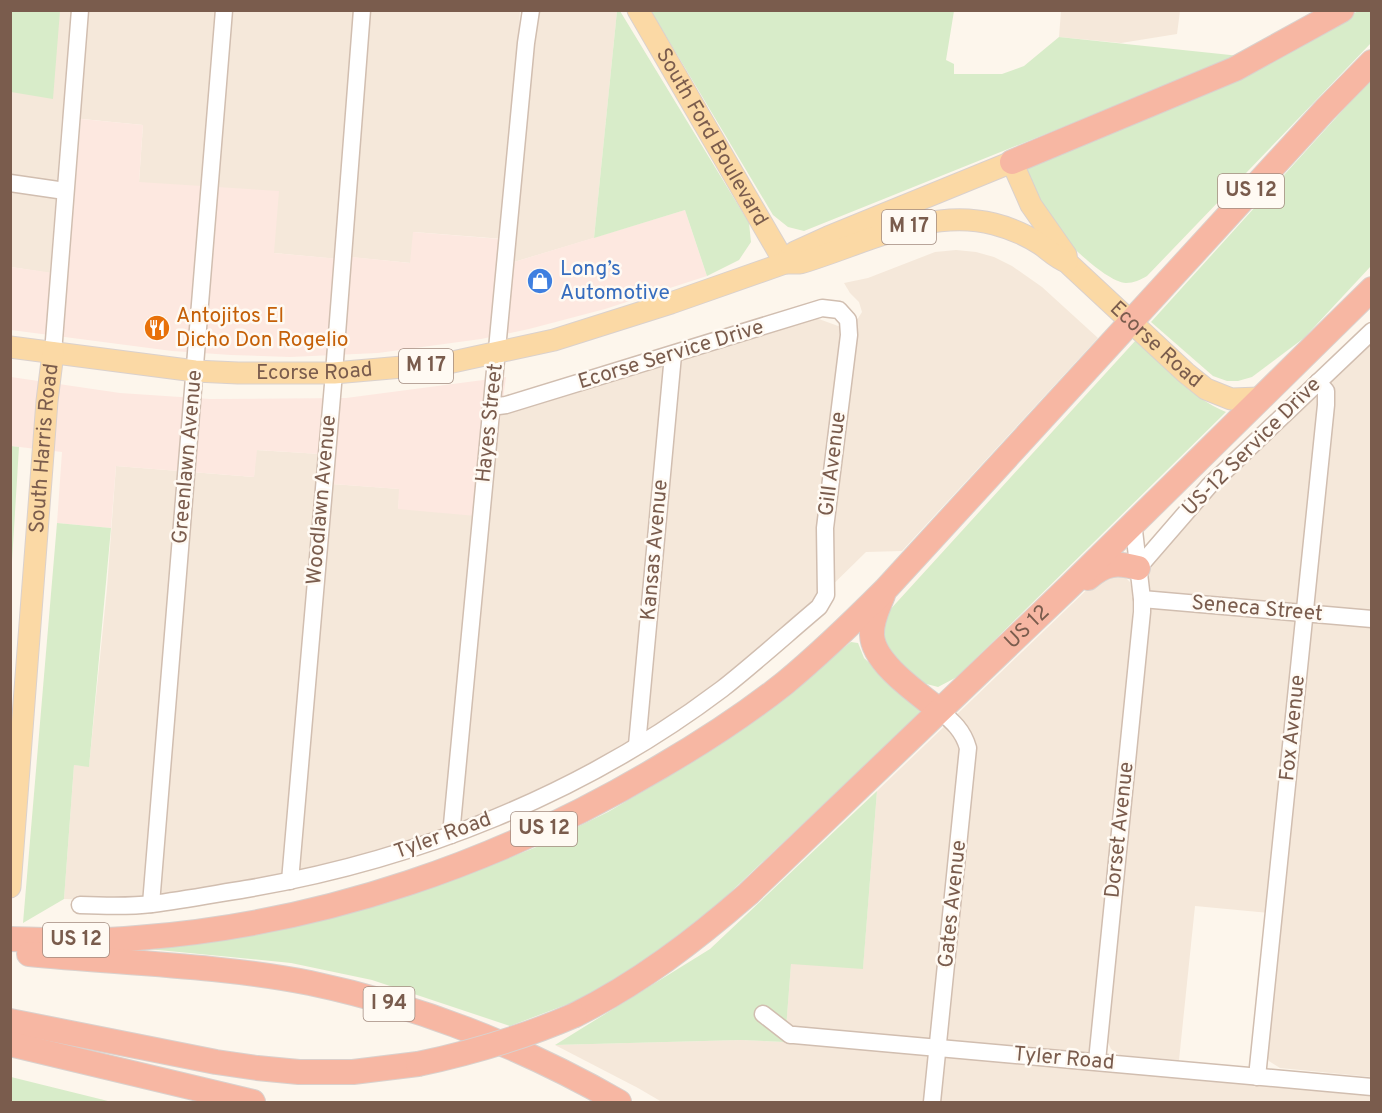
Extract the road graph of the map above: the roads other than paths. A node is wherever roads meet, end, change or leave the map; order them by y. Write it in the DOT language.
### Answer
graph roads {
  1 [pos="80,10"];
  2 [pos="224,10"];
  3 [pos="362,10"];
  4 [pos="531,10"];
  5 [pos="638,10"];
  6 [pos="1342,10"];
  7 [pos="1371,62"];
  8 [pos="1012,162"];
  9 [pos="10,183"];
  10 [pos="65,191"];
  11 [pos="784,263"];
  12 [pos="1069,264"];
  13 [pos="1371,289"];
  14 [pos="848,320"];
  15 [pos="1131,322"];
  16 [pos="1371,332"];
  17 [pos="10,347"];
  18 [pos="54,353"];
  19 [pos="497,353"];
  20 [pos="673,355"];
  21 [pos="195,371"];
  22 [pos="334,373"];
  23 [pos="1318,382"];
  24 [pos="1260,398"];
  25 [pos="491,407"];
  26 [pos="1133,522"];
  27 [pos="1139,572"];
  28 [pos="885,590"];
  29 [pos="1142,599"];
  30 [pos="819,607"];
  31 [pos="1304,614"];
  32 [pos="1371,619"];
  33 [pos="967,682"];
  34 [pos="939,710"];
  35 [pos="637,745"];
  36 [pos="451,835"];
  37 [pos="290,881"];
  38 [pos="10,887"];
  39 [pos="151,904"];
  40 [pos="80,905"];
  41 [pos="10,939"];
  42 [pos="10,952"];
  43 [pos="763,1014"];
  44 [pos="10,1022"];
  45 [pos="10,1044"];
  46 [pos="938,1048"];
  47 [pos="1097,1061"];
  48 [pos="1257,1077"];
  49 [pos="1371,1087"];
  50 [pos="253,1102"];
  51 [pos="619,1102"];
  52 [pos="932,1102"];
  1 -- 10 [label="street, South Harris Road"];
  2 -- 21 [label="street, Greenlawn Avenue"];
  3 -- 22 [label="street, Woodlawn Avenue"];
  4 -- 19 [label="street, Hayes Street"];
  5 -- 11 [label="main road, South Ford Boulevard"];
  6 -- 8 [label="highway"];
  7 -- 15 [label="highway, US 12 / US 12"];
  8 -- 11 [label="main road, Ecorse Road / M 17"];
  8 -- 12 [label="main road, Ecorse Road / M 17"];
  9 -- 10 [label="street"];
  10 -- 18 [label="street, South Harris Road"];
  11 -- 12 [label="main road, Ecorse Road / M 17"];
  11 -- 19 [label="main road, Ecorse Road / M 17"];
  12 -- 15 [label="main road, Ecorse Road / M 17"];
  13 -- 24 [label="highway, US 12 / US 12"];
  14 -- 20 [label="street, Ecorse Service Drive"];
  14 -- 30 [label="street, Gill Avenue"];
  15 -- 24 [label="main road, Ecorse Road / M 17"];
  15 -- 28 [label="highway, US 12"];
  16 -- 23 [label="street, US-12 Service Drive"];
  17 -- 18 [label="main road, Ecorse Road / M 17"];
  18 -- 21 [label="main road, Ecorse Road / M 17"];
  18 -- 38 [label="main road, South Harris Road"];
  19 -- 22 [label="main road, Ecorse Road / M 17"];
  19 -- 25 [label="street, Hayes Street"];
  20 -- 25 [label="street, Ecorse Service Drive"];
  20 -- 35 [label="street, Kansas Avenue"];
  21 -- 22 [label="main road, Ecorse Road / M 17"];
  21 -- 39 [label="street, Greenlawn Avenue"];
  22 -- 37 [label="street, Woodlawn Avenue"];
  23 -- 27 [label="street, US-12 Service Drive"];
  23 -- 31 [label="street, Fox Avenue"];
  24 -- 26 [label="highway, US 12 / US 12"];
  25 -- 36 [label="street, Hayes Street"];
  26 -- 27 [label="street"];
  26 -- 33 [label="highway, US 12 / US 12"];
  27 -- 29 [label="street, Dorset Avenue"];
  27 -- 33 [label="highway"];
  28 -- 34 [label="highway"];
  28 -- 41 [label="highway, US 12"];
  29 -- 31 [label="street, Seneca Street"];
  29 -- 47 [label="street, Dorset Avenue"];
  30 -- 35 [label="street, Tyler Road"];
  31 -- 32 [label="street, Seneca Street"];
  31 -- 48 [label="street, Fox Avenue"];
  33 -- 34 [label="highway, US 12 / US 12"];
  34 -- 44 [label="highway, US 12, bridge"];
  34 -- 46 [label="street, Gates Avenue"];
  35 -- 36 [label="street, Tyler Road"];
  36 -- 37 [label="street, Tyler Road"];
  37 -- 39 [label="street, Tyler Road"];
  39 -- 40 [label="street, Tyler Road"];
  42 -- 51 [label="highway, I 94"];
  43 -- 46 [label="street, Tyler Road"];
  45 -- 50 [label="highway"];
  46 -- 47 [label="street, Tyler Road"];
  46 -- 52 [label="street, Gates Avenue"];
  47 -- 48 [label="street, Tyler Road"];
  48 -- 49 [label="street, Tyler Road"];
}
